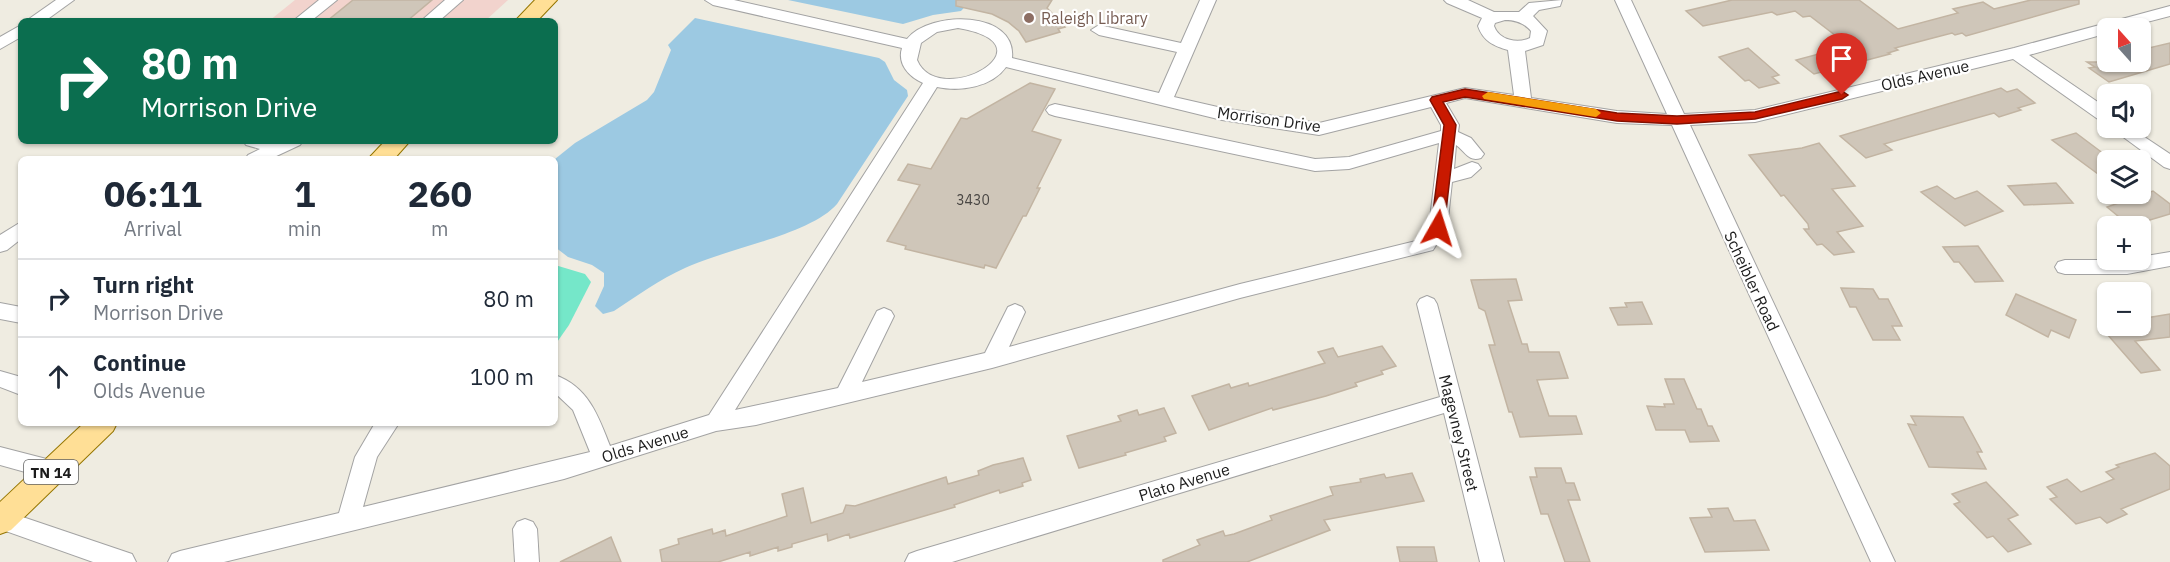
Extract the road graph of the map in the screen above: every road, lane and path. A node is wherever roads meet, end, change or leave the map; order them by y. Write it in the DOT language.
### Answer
graph roads {
  1 [pos="66,0"];
  2 [pos="329,0"];
  3 [pos="455,0"];
  4 [pos="547,0"];
  5 [pos="713,0"];
  6 [pos="1208,0"];
  7 [pos="1452,0"];
  8 [pos="1554,0"];
  9 [pos="1623,0"];
  10 [pos="2170,11"];
  11 [pos="1492,17"];
  12 [pos="1523,17"];
  13 [pos="39,18"];
  14 [pos="305,18"];
  15 [pos="433,18"];
  16 [pos="528,18"];
  17 [pos="1099,30"];
  18 [pos="18,32"];
  19 [pos="0,44"];
  20 [pos="911,45"];
  21 [pos="1516,47"];
  22 [pos="1187,49"];
  23 [pos="2016,53"];
  24 [pos="1004,61"];
  25 [pos="933,81"];
  26 [pos="1164,100"];
  27 [pos="1436,100"];
  28 [pos="1523,101"];
  29 [pos="1055,110"];
  30 [pos="2097,110"];
  31 [pos="1677,120"];
  32 [pos="1448,135"];
  33 [pos="2134,138"];
  34 [pos="262,144"];
  35 [pos="286,144"];
  36 [pos="396,144"];
  37 [pos="276,148"];
  38 [pos="261,156"];
  39 [pos="383,156"];
  40 [pos="2170,163"];
  41 [pos="1443,177"];
  42 [pos="18,231"];
  43 [pos="0,245"];
  44 [pos="2170,259"];
  45 [pos="2065,267"];
  46 [pos="1427,304"];
  47 [pos="0,311"];
  48 [pos="1016,312"];
  49 [pos="18,314"];
  50 [pos="884,316"];
  51 [pos="992,360"];
  52 [pos="558,385"];
  53 [pos="846,395"];
  54 [pos="1451,402"];
  55 [pos="716,422"];
  56 [pos="100,426"];
  57 [pos="385,426"];
  58 [pos="0,456"];
  59 [pos="603,457"];
  60 [pos="54,470"];
  61 [pos="1,520"];
  62 [pos="349,520"];
  63 [pos="525,529"];
  64 [pos="124,562"];
  65 [pos="180,562"];
  66 [pos="527,562"];
  67 [pos="917,562"];
  68 [pos="1492,562"];
  69 [pos="1883,562"];
  1 -- 13 [label="street"];
  2 -- 14 [label="street"];
  3 -- 15 [label="street"];
  4 -- 16 [label="main road"];
  5 -- 20 [label="street"];
  6 -- 22 [label="street"];
  7 -- 11 [label="street"];
  8 -- 12 [label="street"];
  9 -- 31 [label="street, Scheibler Road"];
  10 -- 23 [label="street, Olds Avenue"];
  11 -- 12 [label="street"];
  11 -- 21 [label="street"];
  12 -- 21 [label="street"];
  17 -- 22 [label="street"];
  18 -- 19 [label="street"];
  20 -- 24 [label="street"];
  20 -- 25 [label="street"];
  21 -- 28 [label="street"];
  22 -- 26 [label="street"];
  23 -- 30 [label="street"];
  23 -- 31 [label="street, Olds Avenue"];
  24 -- 25 [label="street"];
  24 -- 26 [label="street, Morrison Drive"];
  25 -- 55 [label="street"];
  26 -- 27 [label="street, Morrison Drive"];
  27 -- 28 [label="street, Morrison Drive"];
  27 -- 32 [label="street"];
  28 -- 31 [label="street, Morrison Drive"];
  29 -- 32 [label="street"];
  31 -- 69 [label="street, Scheibler Road"];
  32 -- 41 [label="street, Olds Avenue"];
  32 -- 41 [label="street"];
  33 -- 40 [label="street"];
  34 -- 37 [label="street"];
  35 -- 37 [label="street"];
  36 -- 39 [label="main road"];
  37 -- 38 [label="street"];
  41 -- 51 [label="street, Olds Avenue"];
  42 -- 43 [label="street"];
  44 -- 45 [label="street"];
  46 -- 54 [label="street, Magevney Street"];
  47 -- 49 [label="street"];
  48 -- 51 [label="street"];
  50 -- 53 [label="street"];
  51 -- 53 [label="street, Olds Avenue"];
  52 -- 59 [label="street"];
  53 -- 55 [label="street, Olds Avenue"];
  54 -- 67 [label="street, Plato Avenue"];
  54 -- 68 [label="street, Magevney Street"];
  55 -- 59 [label="street, Olds Avenue"];
  56 -- 60 [label="main road, TN 14"];
  57 -- 62 [label="street"];
  58 -- 60 [label="street"];
  59 -- 62 [label="street, Olds Avenue"];
  60 -- 61 [label="main road, TN 14"];
  61 -- 64 [label="street"];
  62 -- 65 [label="street, Olds Avenue"];
  63 -- 66 [label="street"];
}
